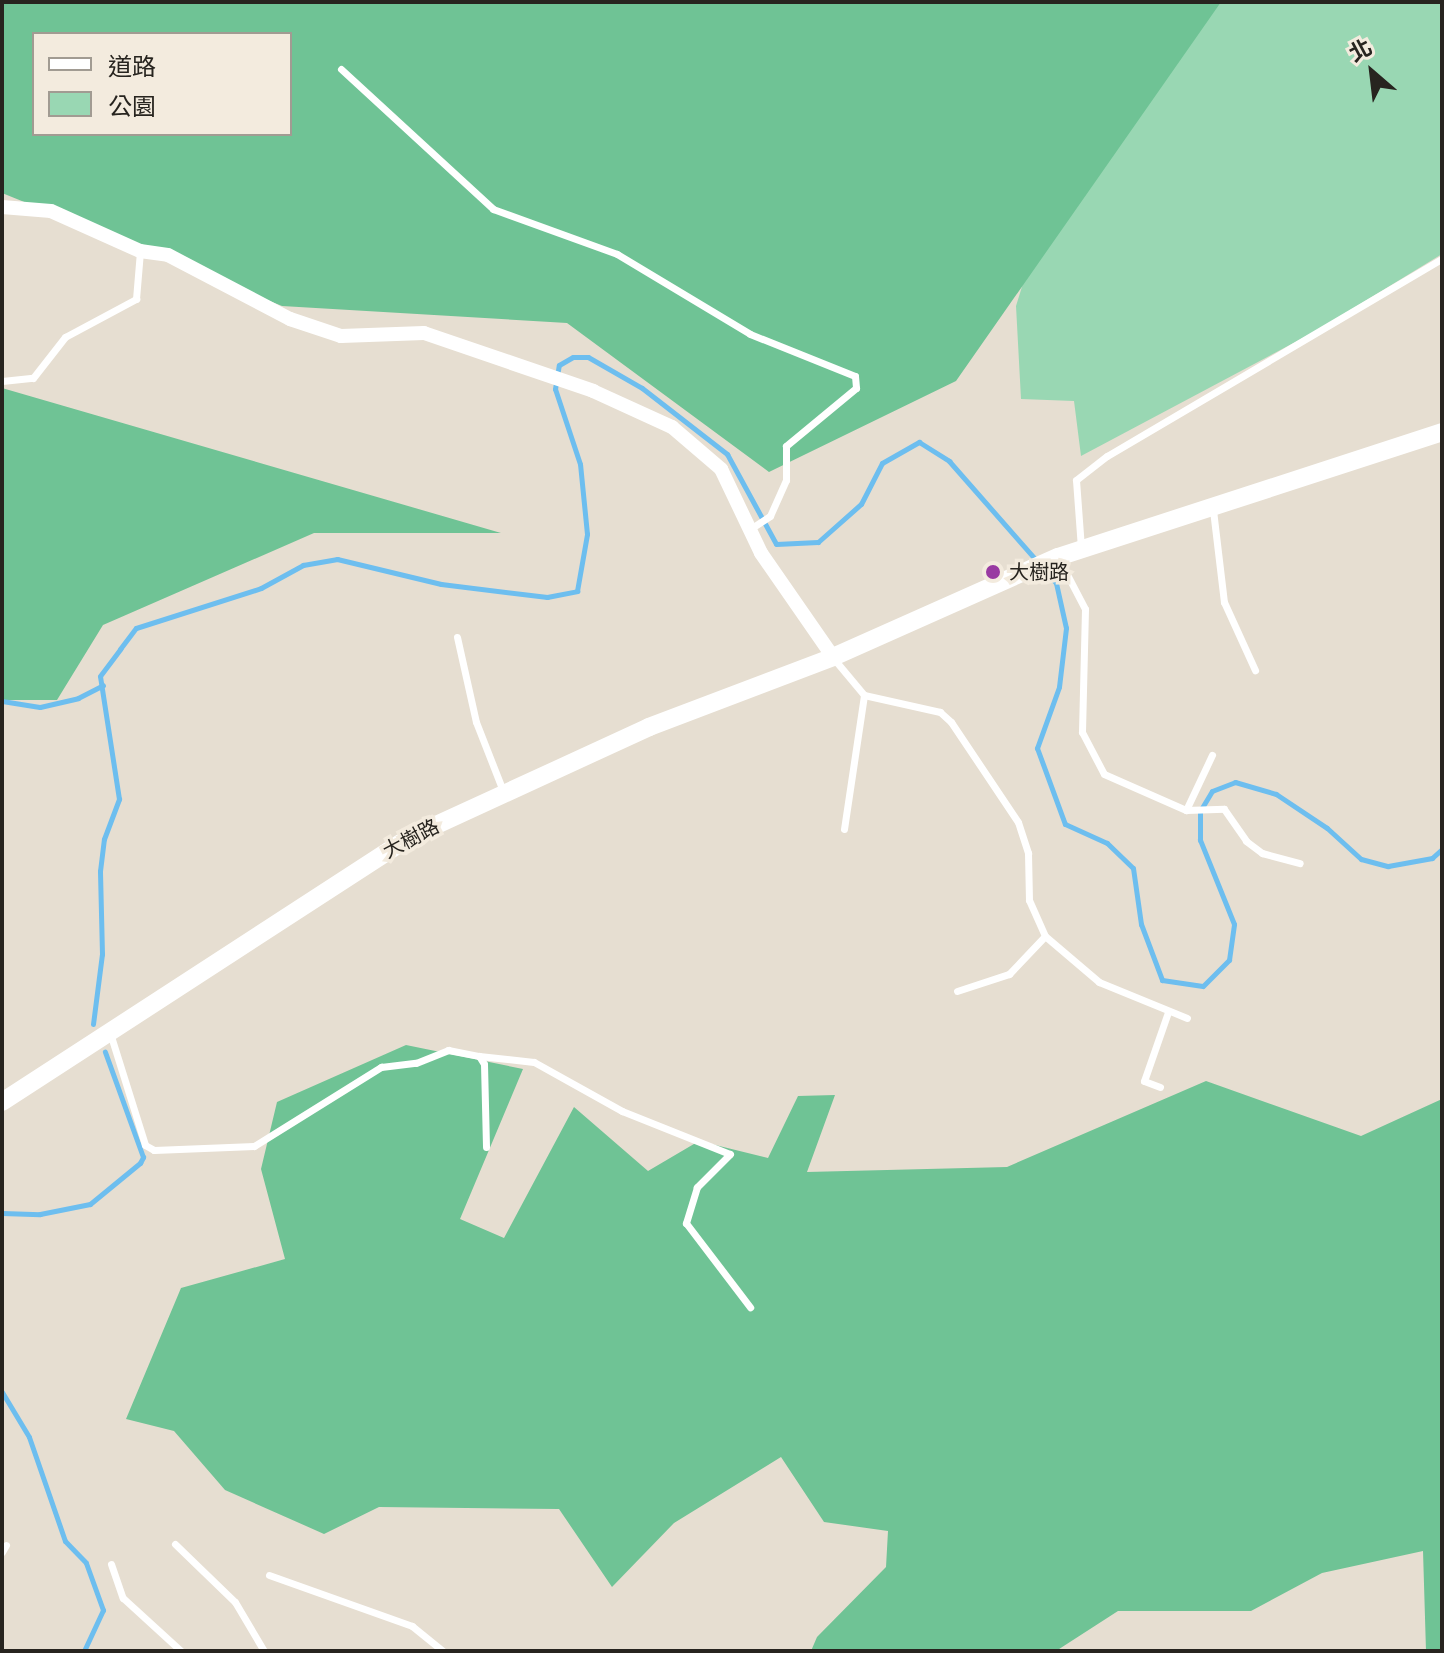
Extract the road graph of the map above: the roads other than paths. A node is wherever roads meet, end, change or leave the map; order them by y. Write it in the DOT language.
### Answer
graph roads {
  1 [pos="341,69"];
  2 [pos="2,207"];
  3 [pos="140,251"];
  4 [pos="1442,259"];
  5 [pos="2,381"];
  6 [pos="1442,432"];
  7 [pos="1213,507"];
  8 [pos="750,529"];
  9 [pos="1081,550"];
  10 [pos="1058,557"];
  11 [pos="457,637"];
  12 [pos="833,657"];
  13 [pos="1255,670"];
  14 [pos="864,695"];
  15 [pos="1212,755"];
  16 [pos="505,794"];
  17 [pos="1186,810"];
  18 [pos="844,829"];
  19 [pos="1300,863"];
  20 [pos="1045,936"];
  21 [pos="957,991"];
  22 [pos="1168,1012"];
  23 [pos="1187,1018"];
  24 [pos="109,1031"];
  25 [pos="479,1056"];
  26 [pos="1160,1087"];
  27 [pos="2,1102"];
  28 [pos="486,1147"];
  29 [pos="750,1307"];
  30 [pos="175,1544"];
  31 [pos="111,1564"];
  32 [pos="269,1575"];
  33 [pos="181,1651"];
  34 [pos="264,1651"];
  35 [pos="443,1651"];
  1 -- 8 [label="lane"];
  2 -- 3 [label="street"];
  3 -- 5 [label="lane"];
  3 -- 8 [label="street"];
  4 -- 9 [label="lane"];
  6 -- 7 [label="street, 大樹路"];
  7 -- 9 [label="street, 大樹路"];
  7 -- 13 [label="lane"];
  8 -- 12 [label="street"];
  9 -- 10 [label="street, 大樹路"];
  10 -- 12 [label="street, 大樹路"];
  10 -- 17 [label="lane"];
  11 -- 16 [label="lane"];
  12 -- 14 [label="lane"];
  12 -- 16 [label="street, 大樹路"];
  14 -- 18 [label="lane"];
  14 -- 20 [label="lane"];
  15 -- 17 [label="lane"];
  16 -- 24 [label="street, 大樹路"];
  17 -- 19 [label="lane"];
  20 -- 21 [label="lane"];
  20 -- 22 [label="lane"];
  22 -- 23 [label="lane"];
  22 -- 26 [label="lane"];
  24 -- 25 [label="lane"];
  24 -- 27 [label="street, 大樹路"];
  25 -- 28 [label="lane"];
  25 -- 29 [label="lane"];
  30 -- 34 [label="lane"];
  31 -- 33 [label="lane"];
  32 -- 35 [label="lane"];
}
